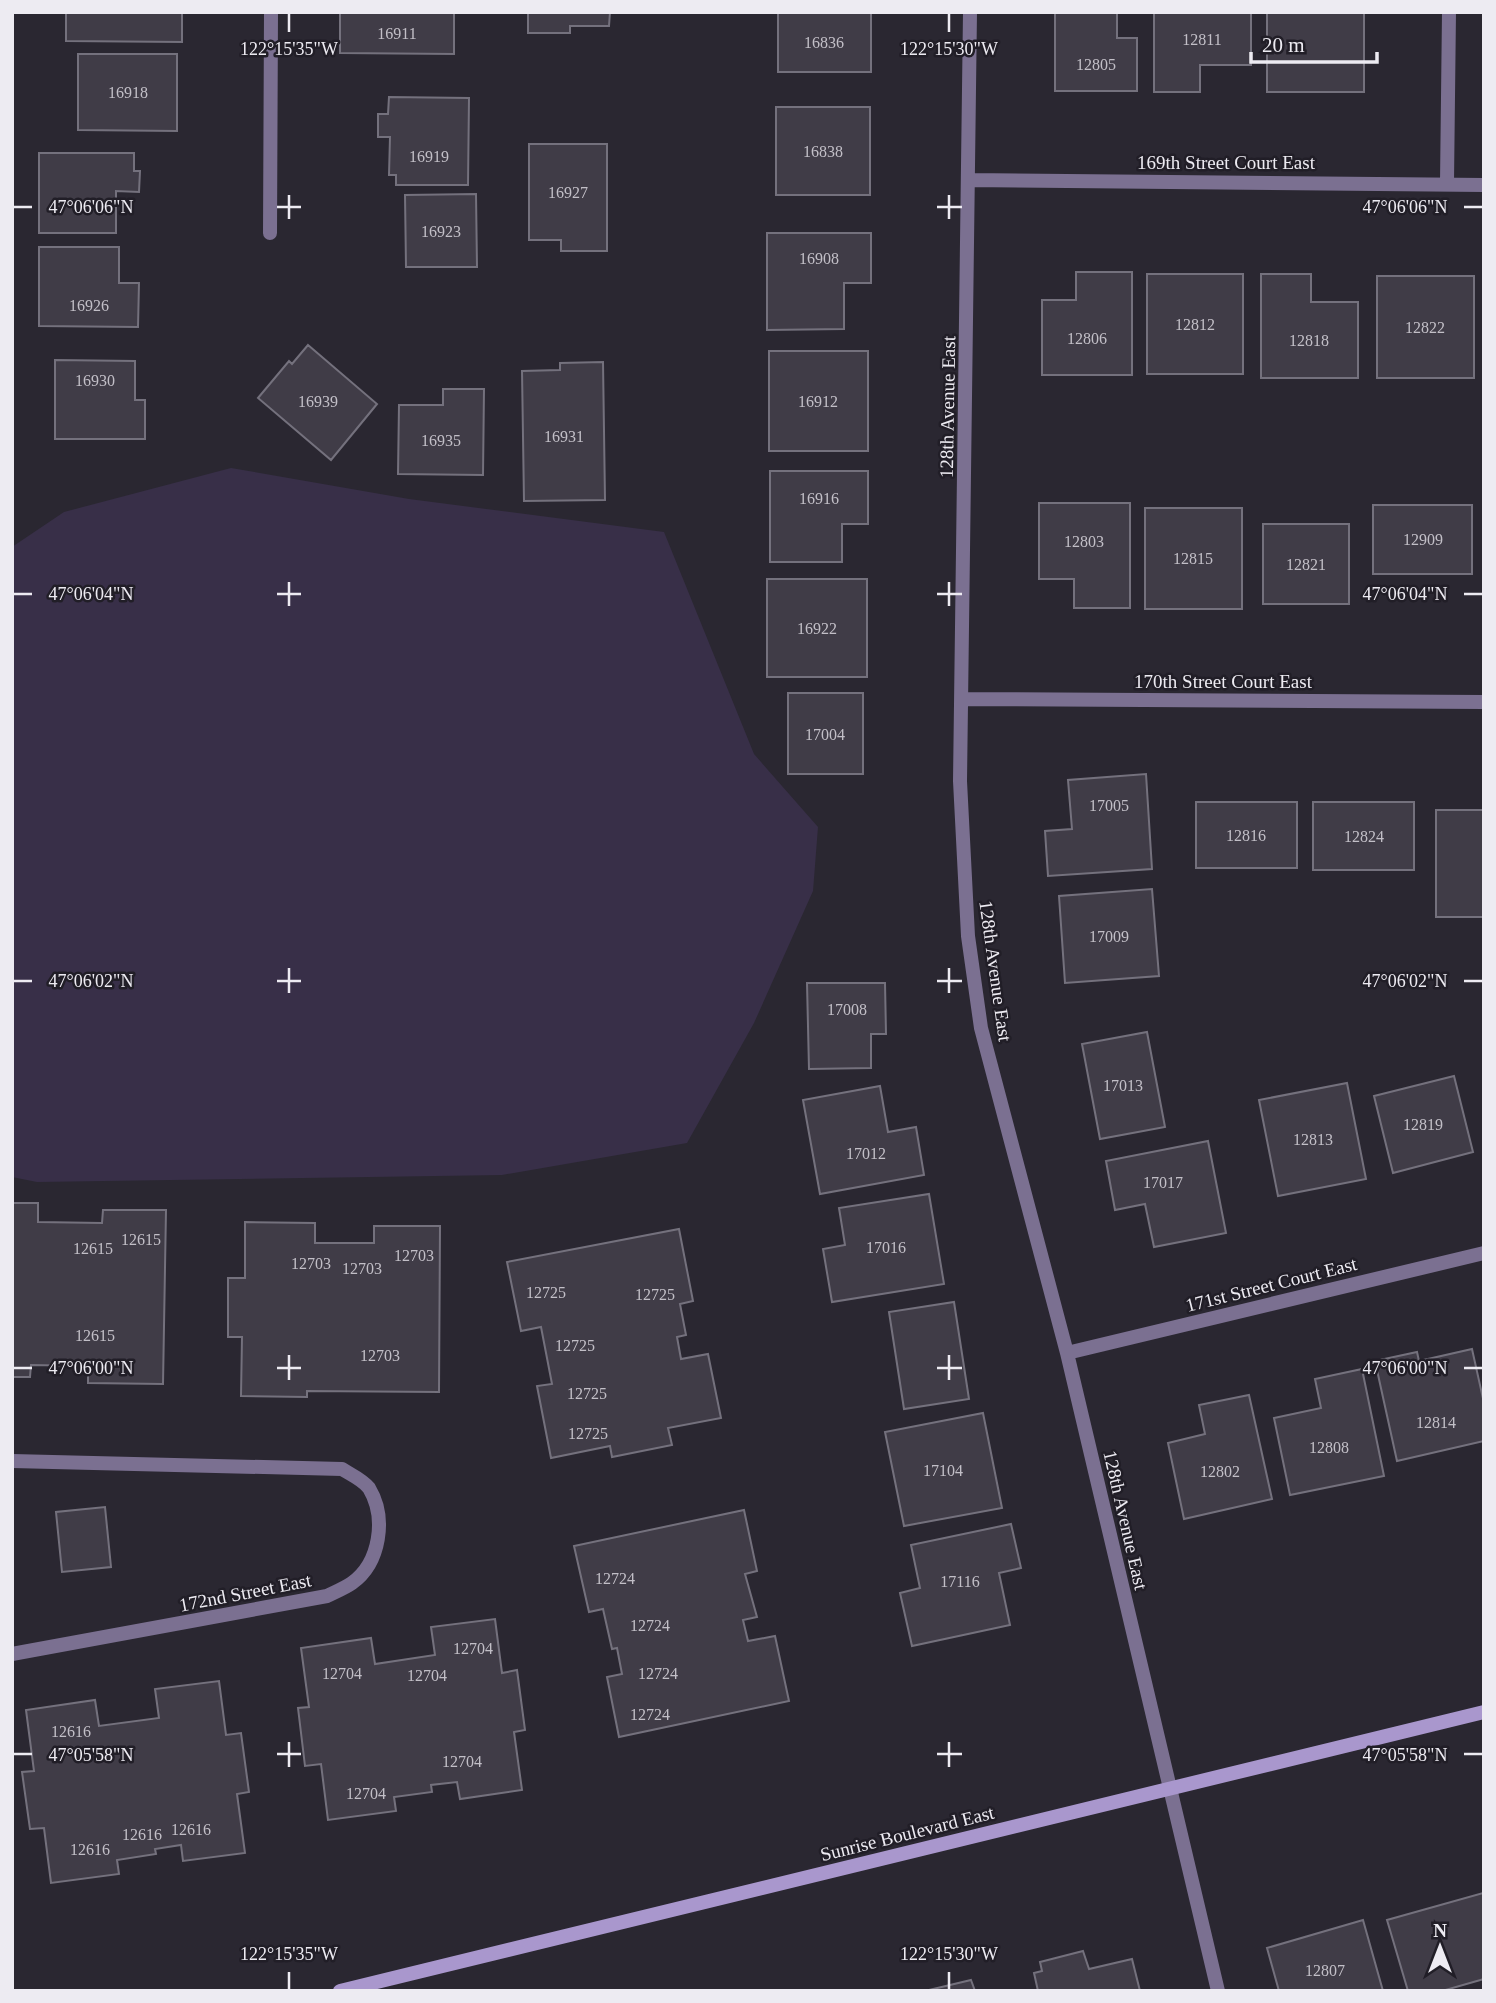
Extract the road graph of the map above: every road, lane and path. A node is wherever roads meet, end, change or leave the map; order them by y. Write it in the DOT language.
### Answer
graph roads {
  1 [pos="271,12"];
  2 [pos="970,12"];
  3 [pos="1449,12"];
  4 [pos="968,180"];
  5 [pos="1447,183"];
  6 [pos="1484,185"];
  7 [pos="270,233"];
  8 [pos="962,699"];
  9 [pos="1484,702"];
  10 [pos="1484,1253"];
  11 [pos="1067,1353"];
  12 [pos="12,1461"];
  13 [pos="12,1654"];
  14 [pos="1484,1712"];
  15 [pos="1171,1788"];
  16 [pos="340,1991"];
  17 [pos="1218,1991"];
  1 -- 7 [label="street"];
  2 -- 4 [label="street, 128th Avenue East"];
  3 -- 5 [label="street"];
  4 -- 5 [label="street, 169th Street Court East"];
  4 -- 8 [label="street, 128th Avenue East"];
  5 -- 6 [label="street, 169th Street Court East"];
  8 -- 9 [label="street, 170th Street Court East"];
  8 -- 11 [label="street, 128th Avenue East"];
  10 -- 11 [label="street, 171st Street Court East"];
  11 -- 15 [label="street, 128th Avenue East"];
  12 -- 13 [label="street, 172nd Street East"];
  14 -- 15 [label="street, Sunrise Boulevard East"];
  15 -- 16 [label="street, Sunrise Boulevard East"];
  15 -- 17 [label="street, 128th Avenue East"];
}
